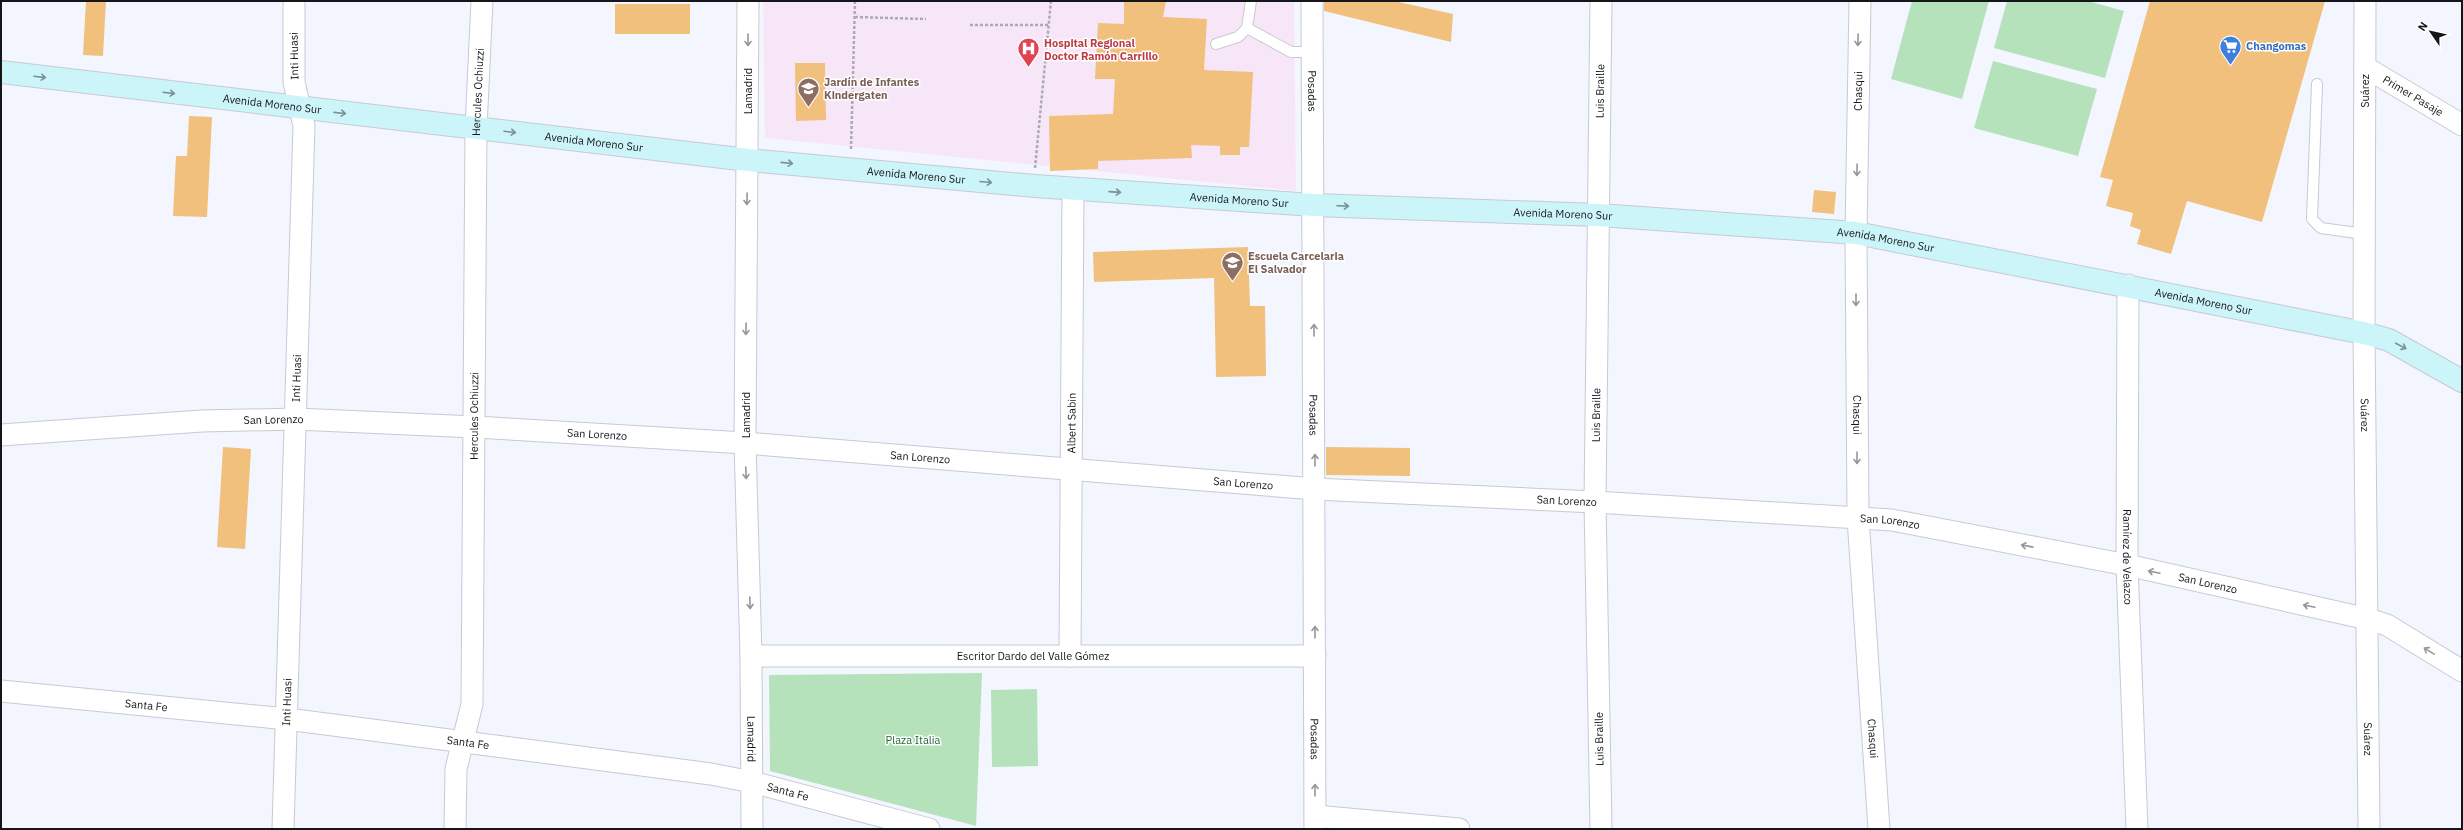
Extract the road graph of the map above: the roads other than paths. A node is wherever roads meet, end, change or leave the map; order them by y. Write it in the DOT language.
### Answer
graph roads {
  1 [pos="294,1"];
  2 [pos="482,1"];
  3 [pos="748,1"];
  4 [pos="1251,1"];
  5 [pos="1312,1"];
  6 [pos="1602,1"];
  7 [pos="1860,1"];
  8 [pos="2365,1"];
  9 [pos="1248,28"];
  10 [pos="1216,44"];
  11 [pos="1313,52"];
  12 [pos="2365,67"];
  13 [pos="1,72"];
  14 [pos="2317,84"];
  15 [pos="300,108"];
  16 [pos="2462,125"];
  17 [pos="476,128"];
  18 [pos="748,160"];
  19 [pos="1073,189"];
  20 [pos="1314,205"];
  21 [pos="1599,215"];
  22 [pos="1856,233"];
  23 [pos="2364,234"];
  24 [pos="2128,285"];
  25 [pos="2364,333"];
  26 [pos="2462,381"];
  27 [pos="296,419"];
  28 [pos="474,427"];
  29 [pos="1,435"];
  30 [pos="745,443"];
  31 [pos="1070,470"];
  32 [pos="1315,489"];
  33 [pos="1595,502"];
  34 [pos="1858,518"];
  35 [pos="2127,566"];
  36 [pos="2368,619"];
  37 [pos="751,656"];
  38 [pos="1070,656"];
  39 [pos="1315,656"];
  40 [pos="2462,671"];
  41 [pos="1,691"];
  42 [pos="287,719"];
  43 [pos="463,740"];
  44 [pos="752,782"];
  45 [pos="1315,822"];
  46 [pos="283,829"];
  47 [pos="455,829"];
  48 [pos="752,829"];
  49 [pos="929,829"];
  50 [pos="1459,829"];
  51 [pos="1601,829"];
  52 [pos="1879,829"];
  53 [pos="2138,829"];
  54 [pos="2369,829"];
  1 -- 15 [label="street, Inti Huasi"];
  2 -- 17 [label="street, Hercules Ochiuzzi"];
  3 -- 18 [label="street, Lamadrid, one-way"];
  4 -- 9 [label="lane"];
  5 -- 11 [label="street, Posadas"];
  6 -- 21 [label="street, Luis Braille"];
  7 -- 22 [label="street, Chasqui, one-way"];
  8 -- 12 [label="street, Suárez"];
  9 -- 10 [label="lane"];
  9 -- 11 [label="lane"];
  11 -- 20 [label="street, Posadas"];
  12 -- 16 [label="street, Primer Pasaje"];
  12 -- 23 [label="street, Suárez"];
  13 -- 15 [label="street, Avenida Moreno Sur, one-way"];
  14 -- 23 [label="lane"];
  15 -- 17 [label="street, Avenida Moreno Sur, one-way"];
  15 -- 27 [label="street, Inti Huasi"];
  17 -- 18 [label="street, Avenida Moreno Sur, one-way"];
  17 -- 28 [label="street, Hercules Ochiuzzi"];
  18 -- 19 [label="street, Avenida Moreno Sur, one-way"];
  18 -- 30 [label="street, Lamadrid, one-way"];
  19 -- 20 [label="street, Avenida Moreno Sur, one-way"];
  19 -- 31 [label="street, Albert Sabin"];
  20 -- 21 [label="street, Avenida Moreno Sur, one-way"];
  32 -- 20 [label="street, Posadas, one-way"];
  21 -- 22 [label="street, Avenida Moreno Sur"];
  21 -- 33 [label="street, Luis Braille"];
  22 -- 24 [label="street, Avenida Moreno Sur"];
  22 -- 34 [label="street, Chasqui, one-way"];
  23 -- 25 [label="street, Suárez"];
  24 -- 25 [label="street, Avenida Moreno Sur"];
  24 -- 35 [label="street, Ramírez de Velazco"];
  25 -- 26 [label="street, Avenida Moreno Sur, one-way"];
  25 -- 36 [label="street, Suárez"];
  27 -- 28 [label="street, San Lorenzo"];
  27 -- 29 [label="street, San Lorenzo"];
  27 -- 42 [label="street, Inti Huasi"];
  28 -- 30 [label="street, San Lorenzo"];
  28 -- 43 [label="street, Hercules Ochiuzzi"];
  30 -- 31 [label="street, San Lorenzo"];
  30 -- 37 [label="street, Lamadrid, one-way"];
  31 -- 32 [label="street, San Lorenzo"];
  31 -- 38 [label="street, Albert Sabin"];
  32 -- 33 [label="street, San Lorenzo"];
  39 -- 32 [label="street, Posadas, one-way"];
  33 -- 34 [label="street, San Lorenzo"];
  33 -- 51 [label="street, Luis Braille"];
  35 -- 34 [label="street, San Lorenzo, one-way"];
  34 -- 52 [label="street, Chasqui"];
  36 -- 35 [label="street, San Lorenzo, one-way"];
  35 -- 53 [label="street, Ramírez de Velazco"];
  40 -- 36 [label="street, San Lorenzo, one-way"];
  36 -- 54 [label="street, Suárez"];
  37 -- 38 [label="street, Escritor Dardo del Valle Gómez"];
  37 -- 44 [label="street, Lamadrid"];
  38 -- 39 [label="street, Escritor Dardo del Valle Gómez"];
  45 -- 39 [label="street, Posadas, one-way"];
  41 -- 42 [label="street, Santa Fe"];
  42 -- 43 [label="street, Santa Fe"];
  42 -- 46 [label="street, Inti Huasi"];
  43 -- 44 [label="street, Santa Fe"];
  43 -- 47 [label="street, Hercules Ochiuzzi"];
  44 -- 48 [label="street, Lamadrid"];
  44 -- 49 [label="street, Santa Fe"];
  45 -- 50 [label="street"];
}
